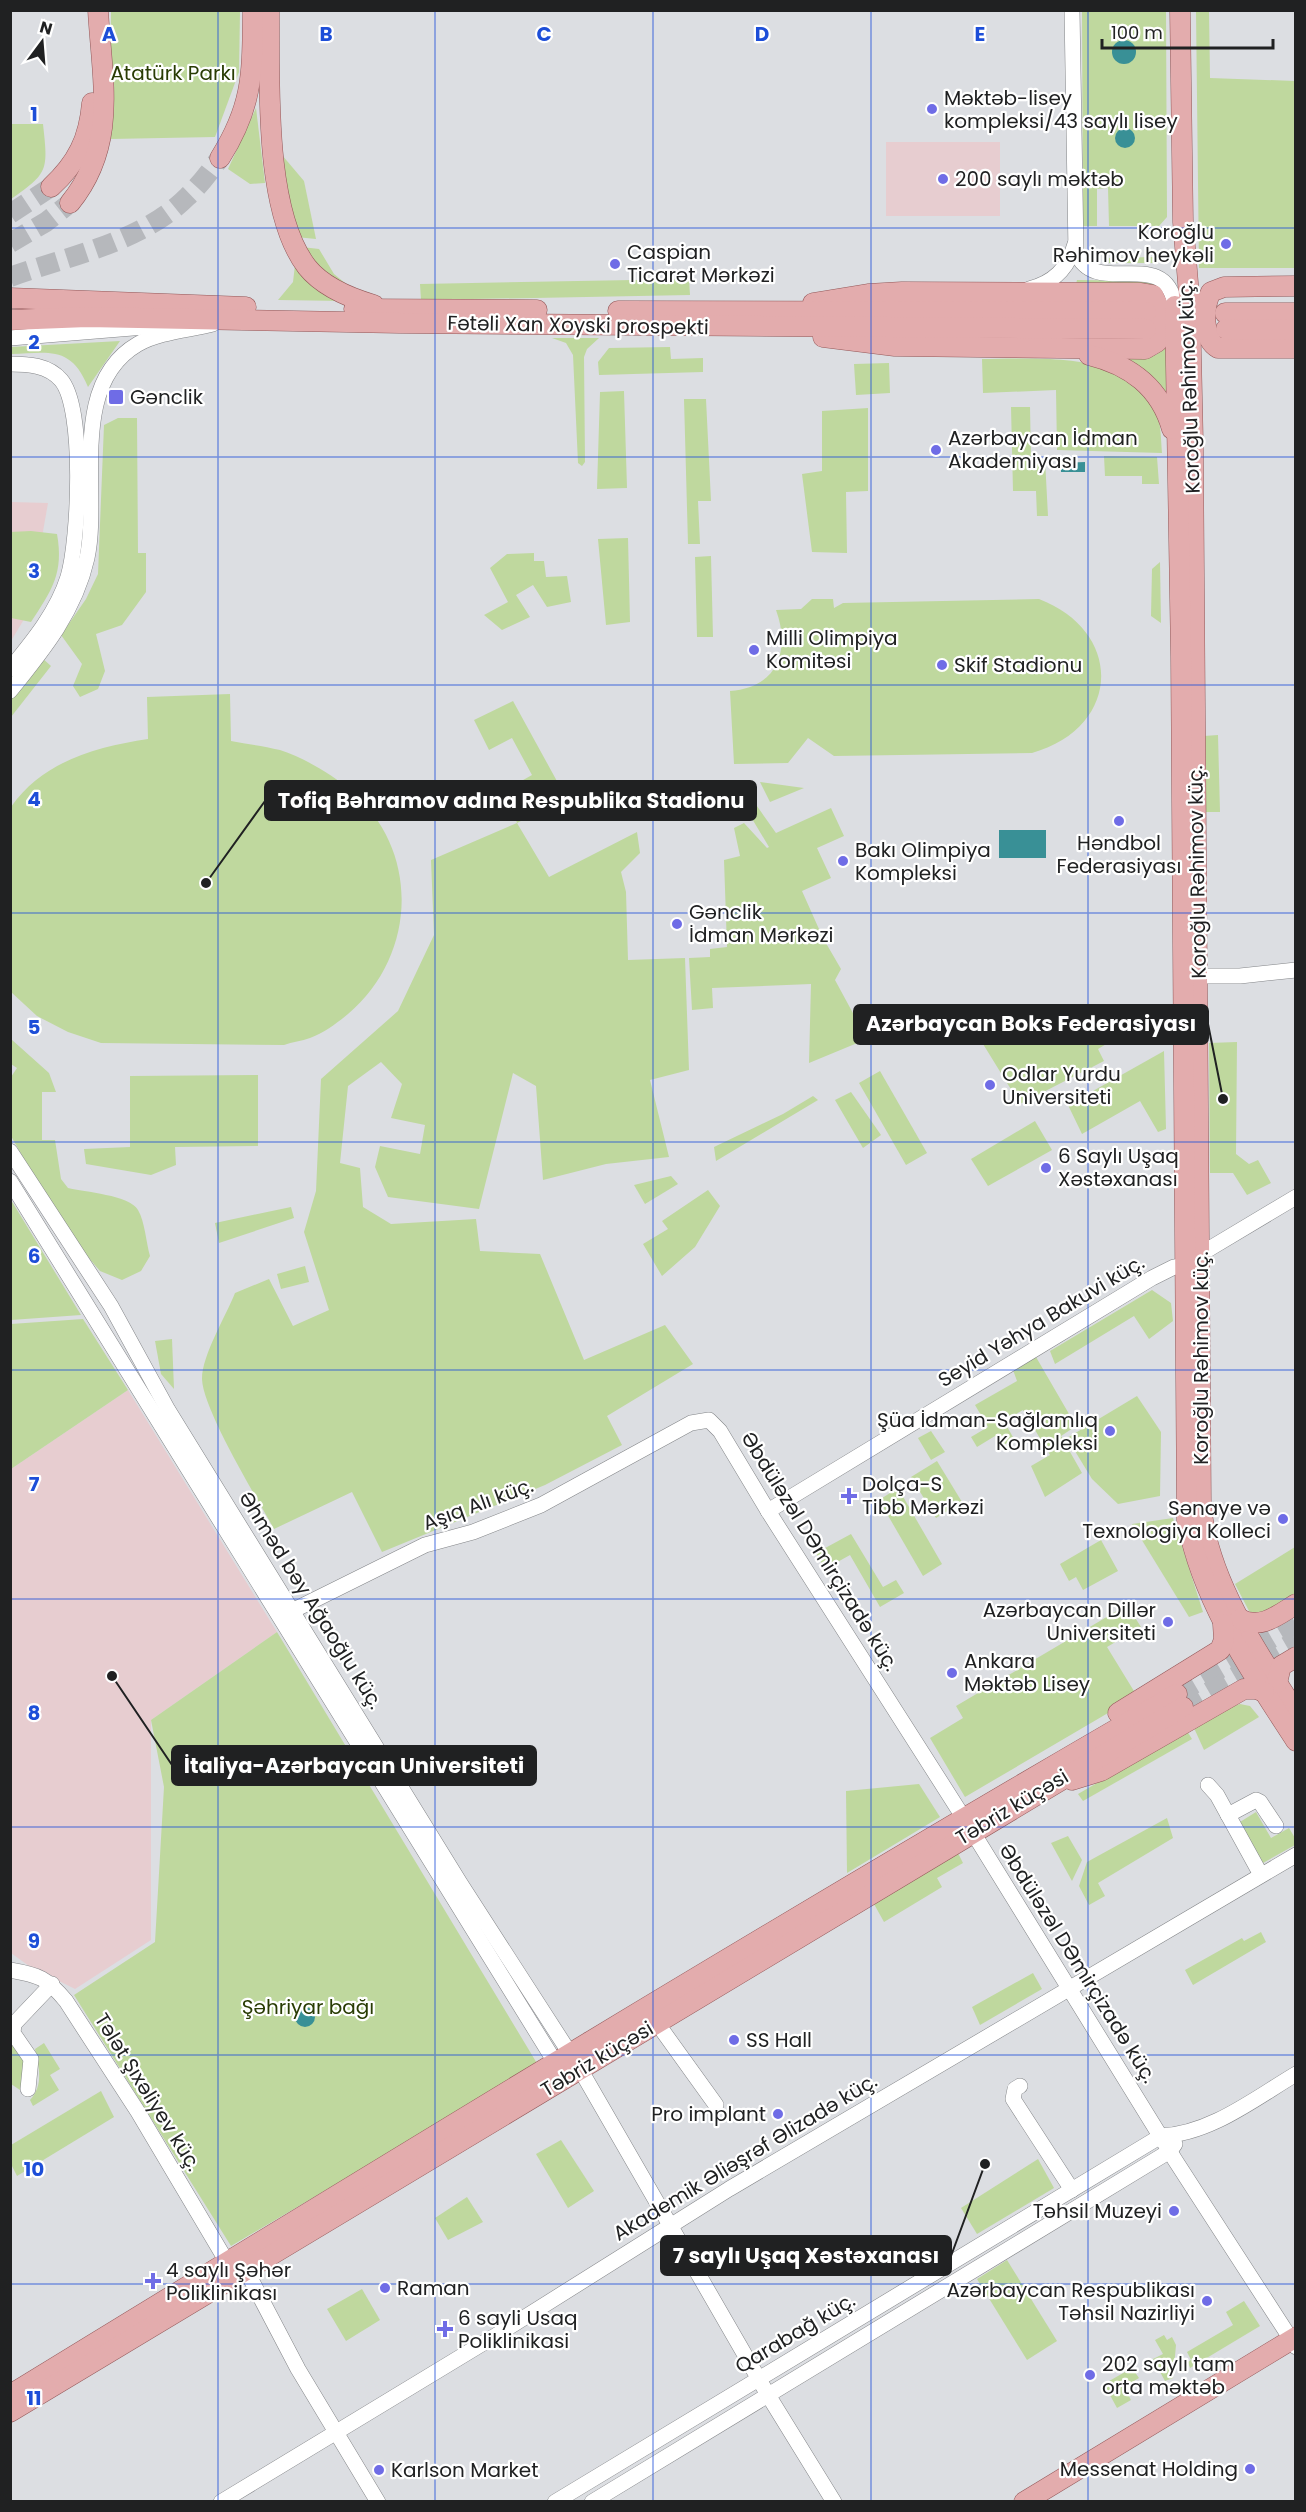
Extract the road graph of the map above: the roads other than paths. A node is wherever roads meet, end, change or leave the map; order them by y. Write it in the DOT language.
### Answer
graph roads {
  1 [pos="98,10"];
  2 [pos="253,10"];
  3 [pos="269,10"];
  4 [pos="1072,10"];
  5 [pos="1180,10"];
  6 [pos="220,158"];
  7 [pos="51,188"];
  8 [pos="70,203"];
  9 [pos="1075,244"];
  10 [pos="1184,247"];
  11 [pos="1296,286"];
  12 [pos="1224,287"];
  13 [pos="1016,292"];
  14 [pos="10,298"];
  15 [pos="1175,306"];
  16 [pos="392,309"];
  17 [pos="1296,313"];
  18 [pos="770,319"];
  19 [pos="10,320"];
  20 [pos="233,320"];
  21 [pos="1146,321"];
  22 [pos="1296,330"];
  23 [pos="10,338"];
  24 [pos="1051,347"];
  25 [pos="1296,348"];
  26 [pos="1226,349"];
  27 [pos="10,364"];
  28 [pos="1192,410"];
  29 [pos="1177,457"];
  30 [pos="10,669"];
  31 [pos="10,691"];
  32 [pos="1296,970"];
  33 [pos="1198,976"];
  34 [pos="10,1151"];
  35 [pos="10,1181"];
  36 [pos="1296,1197"];
  37 [pos="1207,1249"];
  38 [pos="1184,1265"];
  39 [pos="121,1323"];
  40 [pos="104,1332"];
  41 [pos="709,1420"];
  42 [pos="768,1511"];
  43 [pos="1296,1604"];
  44 [pos="292,1611"];
  45 [pos="1232,1622"];
  46 [pos="1296,1657"];
  47 [pos="1271,1688"];
  48 [pos="1180,1700"];
  49 [pos="1296,1712"];
  50 [pos="1296,1741"];
  51 [pos="1036,1784"];
  52 [pos="1208,1785"];
  53 [pos="1228,1815"];
  54 [pos="968,1825"];
  55 [pos="1276,1826"];
  56 [pos="1296,1855"];
  57 [pos="1262,1875"];
  58 [pos="10,1970"];
  59 [pos="52,1984"];
  60 [pos="1068,1989"];
  61 [pos="657,2023"];
  62 [pos="568,2061"];
  63 [pos="1296,2074"];
  64 [pos="1020,2086"];
  65 [pos="28,2089"];
  66 [pos="716,2105"];
  67 [pos="1182,2135"];
  68 [pos="1161,2136"];
  69 [pos="1170,2151"];
  70 [pos="1072,2190"];
  71 [pos="669,2225"];
  72 [pos="227,2262"];
  73 [pos="246,2270"];
  74 [pos="882,2305"];
  75 [pos="891,2320"];
  76 [pos="836,2333"];
  77 [pos="1295,2344"];
  78 [pos="845,2348"];
  79 [pos="759,2380"];
  80 [pos="10,2395"];
  81 [pos="768,2395"];
  82 [pos="10,2412"];
  83 [pos="336,2432"];
  84 [pos="221,2502"];
  85 [pos="378,2502"];
  86 [pos="555,2502"];
  87 [pos="592,2502"];
  88 [pos="834,2502"];
  89 [pos="1024,2502"];
  1 -- 7 [label="main road"];
  1 -- 8 [label="main road"];
  2 -- 6 [label="main road"];
  3 -- 16 [label="main road"];
  4 -- 9 [label="street"];
  5 -- 10 [label="main road, Koroğlu Rəhimov küç."];
  9 -- 13 [label="street"];
  9 -- 15 [label="street"];
  10 -- 12 [label="main road"];
  10 -- 28 [label="main road, Koroğlu Rəhimov küç."];
  11 -- 12 [label="main road"];
  12 -- 26 [label="main road"];
  13 -- 18 [label="main road"];
  13 -- 24 [label="main road"];
  14 -- 16 [label="main road, Fətəli Xan Xoyski prospekti"];
  15 -- 29 [label="main road, Koroğlu Rəhimov küç."];
  16 -- 18 [label="main road, Fətəli Xan Xoyski prospekti"];
  17 -- 22 [label="main road"];
  18 -- 20 [label="main road, Fətəli Xan Xoyski prospekti"];
  18 -- 21 [label="main road, Fətəli Xan Xoyski prospekti"];
  18 -- 24 [label="main road"];
  19 -- 20 [label="main road, Fətəli Xan Xoyski prospekti"];
  20 -- 23 [label="street"];
  20 -- 31 [label="street"];
  24 -- 29 [label="main road"];
  25 -- 26 [label="main road"];
  26 -- 28 [label="main road"];
  27 -- 30 [label="street"];
  28 -- 33 [label="main road, Koroğlu Rəhimov küç."];
  29 -- 38 [label="main road, Koroğlu Rəhimov küç."];
  32 -- 33 [label="street"];
  33 -- 37 [label="main road, Koroğlu Rəhimov küç."];
  34 -- 39 [label="street, Əhməd bəy Ağaoğlu küç."];
  35 -- 40 [label="street, Əhməd bəy Ağaoğlu küç."];
  36 -- 37 [label="street"];
  37 -- 45 [label="main road, Koroğlu Rəhimov küç."];
  38 -- 42 [label="street, Seyid Yəhya Bakuvi küç."];
  38 -- 45 [label="main road, Koroğlu Rəhimov küç."];
  39 -- 40 [label="street"];
  39 -- 44 [label="street, Əhməd bəy Ağaoğlu küç."];
  40 -- 62 [label="street, Əhməd bəy Ağaoğlu küç."];
  41 -- 42 [label="street, Əbdüləzəl DƏmirçizadə küç."];
  41 -- 44 [label="street, Aşıq Alı küç."];
  42 -- 54 [label="street, Əbdüləzəl DƏmirçizadə küç."];
  43 -- 45 [label="main road"];
  44 -- 62 [label="street, Əhməd bəy Ağaoğlu küç."];
  45 -- 47 [label="main road, Koroğlu Rəhimov küç."];
  45 -- 51 [label="main road"];
  46 -- 47 [label="main road"];
  47 -- 49 [label="main road, Koroğlu Rəhimov küç."];
  47 -- 50 [label="main road, Koroğlu Rəhimov küç."];
  47 -- 51 [label="main road"];
  48 -- 51 [label="main road, Təbriz küçəsi"];
  51 -- 54 [label="main road, Təbriz küçəsi"];
  52 -- 53 [label="street"];
  53 -- 55 [label="street"];
  53 -- 57 [label="street"];
  54 -- 60 [label="street, Əbdüləzəl DƏmirçizadə küç."];
  54 -- 61 [label="main road, Təbriz küçəsi"];
  54 -- 62 [label="main road, Təbriz küçəsi"];
  56 -- 57 [label="street, Akademik Əliəşrəf Əlizadə küç."];
  57 -- 60 [label="street, Akademik Əliəşrəf Əlizadə küç."];
  58 -- 59 [label="street, Tələt Şıxəliyev küç."];
  59 -- 65 [label="street"];
  59 -- 72 [label="street, Tələt Şıxəliyev küç."];
  60 -- 68 [label="street, Əbdüləzəl DƏmirçizadə küç."];
  60 -- 71 [label="street, Akademik Əliəşrəf Əlizadə küç."];
  61 -- 62 [label="main road, Təbriz küçəsi"];
  61 -- 66 [label="street"];
  62 -- 71 [label="street, Əhməd bəy Ağaoğlu küç."];
  62 -- 72 [label="main road, Təbriz küçəsi"];
  62 -- 73 [label="main road, Təbriz küçəsi"];
  63 -- 67 [label="street, Qarabağ küç."];
  64 -- 70 [label="street"];
  67 -- 68 [label="street, Qarabağ küç."];
  67 -- 69 [label="street, Qarabağ küç."];
  68 -- 69 [label="street, Əbdüləzəl DƏmirçizadə küç."];
  68 -- 70 [label="street, Qarabağ küç."];
  69 -- 75 [label="street, Qarabağ küç."];
  69 -- 77 [label="street, Əbdüləzəl DƏmirçizadə küç."];
  70 -- 74 [label="street, Qarabağ küç."];
  71 -- 79 [label="street, Əhməd bəy Ağaoğlu küç."];
  71 -- 83 [label="street, Akademik Əliəşrəf Əlizadə küç."];
  72 -- 80 [label="main road, Təbriz küçəsi"];
  73 -- 82 [label="main road, Təbriz küçəsi"];
  73 -- 83 [label="street"];
  74 -- 75 [label="street"];
  74 -- 76 [label="street, Qarabağ küç."];
  75 -- 78 [label="street, Qarabağ küç."];
  76 -- 78 [label="street"];
  76 -- 79 [label="street, Qarabağ küç."];
  77 -- 89 [label="main road"];
  78 -- 81 [label="street, Qarabağ küç."];
  79 -- 81 [label="street, Əhməd bəy Ağaoğlu küç."];
  79 -- 86 [label="street, Qarabağ küç."];
  81 -- 87 [label="street, Qarabağ küç."];
  81 -- 88 [label="street, Əhməd bəy Ağaoğlu küç."];
  83 -- 84 [label="street, Akademik Əliəşrəf Əlizadə küç."];
  83 -- 85 [label="street"];
}
